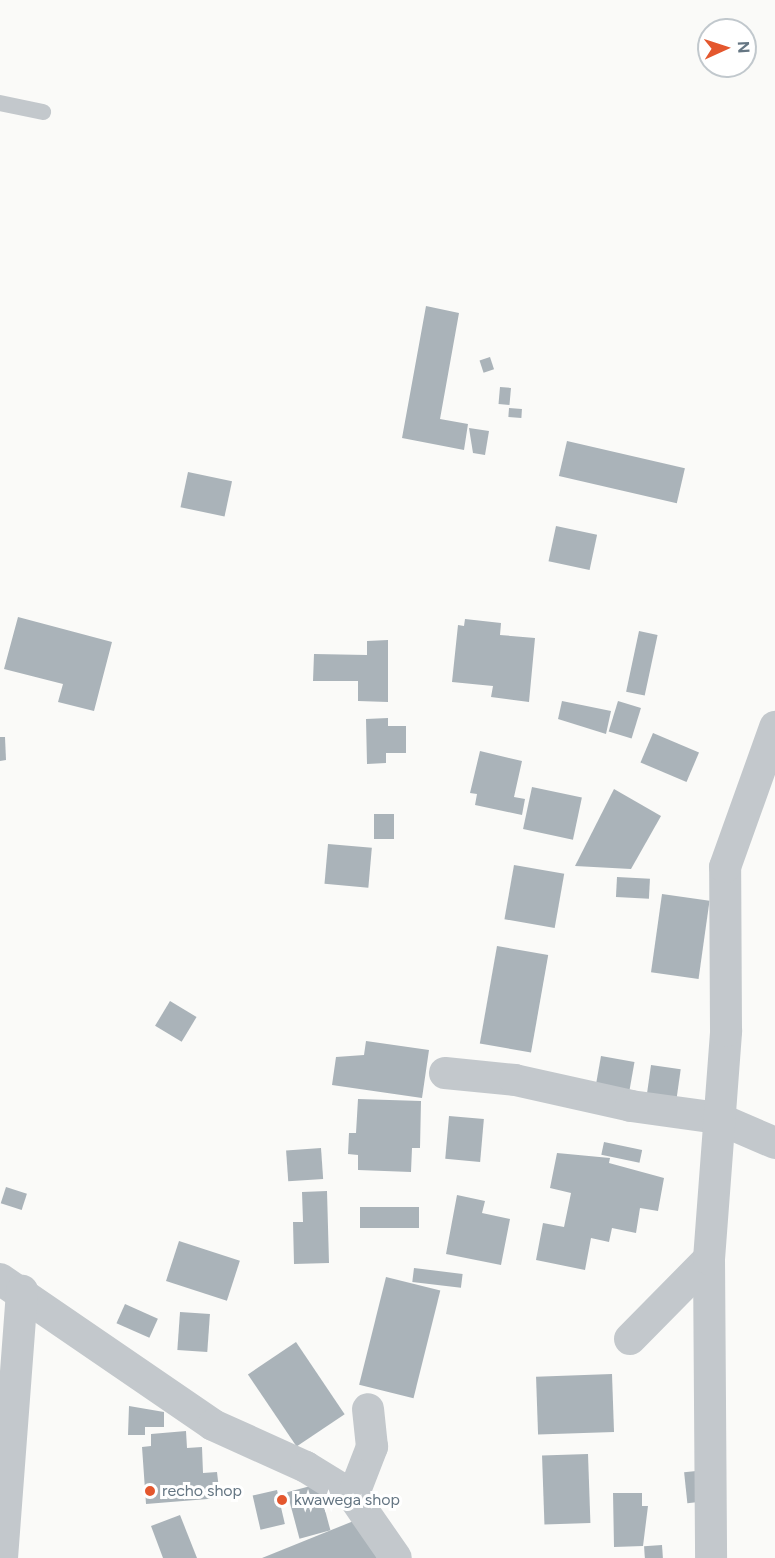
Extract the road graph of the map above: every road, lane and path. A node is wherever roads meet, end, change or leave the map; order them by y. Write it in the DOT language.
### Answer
graph roads {
  1 [pos="0,103"];
  2 [pos="43,112"];
  3 [pos="775,727"];
  4 [pos="445,1073"];
  5 [pos="717,1118"];
  6 [pos="775,1143"];
  7 [pos="709,1259"];
  8 [pos="11,1285"];
  9 [pos="630,1340"];
  10 [pos="368,1408"];
  11 [pos="353,1496"];
  12 [pos="1,1540"];
  13 [pos="396,1558"];
  14 [pos="711,1558"];
  1 -- 2 [label="lane"];
  3 -- 5 [label="street"];
  4 -- 5 [label="street"];
  5 -- 6 [label="street"];
  5 -- 7 [label="street"];
  7 -- 9 [label="street"];
  7 -- 14 [label="street"];
  8 -- 11 [label="street"];
  8 -- 12 [label="street"];
  10 -- 11 [label="street"];
  11 -- 13 [label="street"];
}
